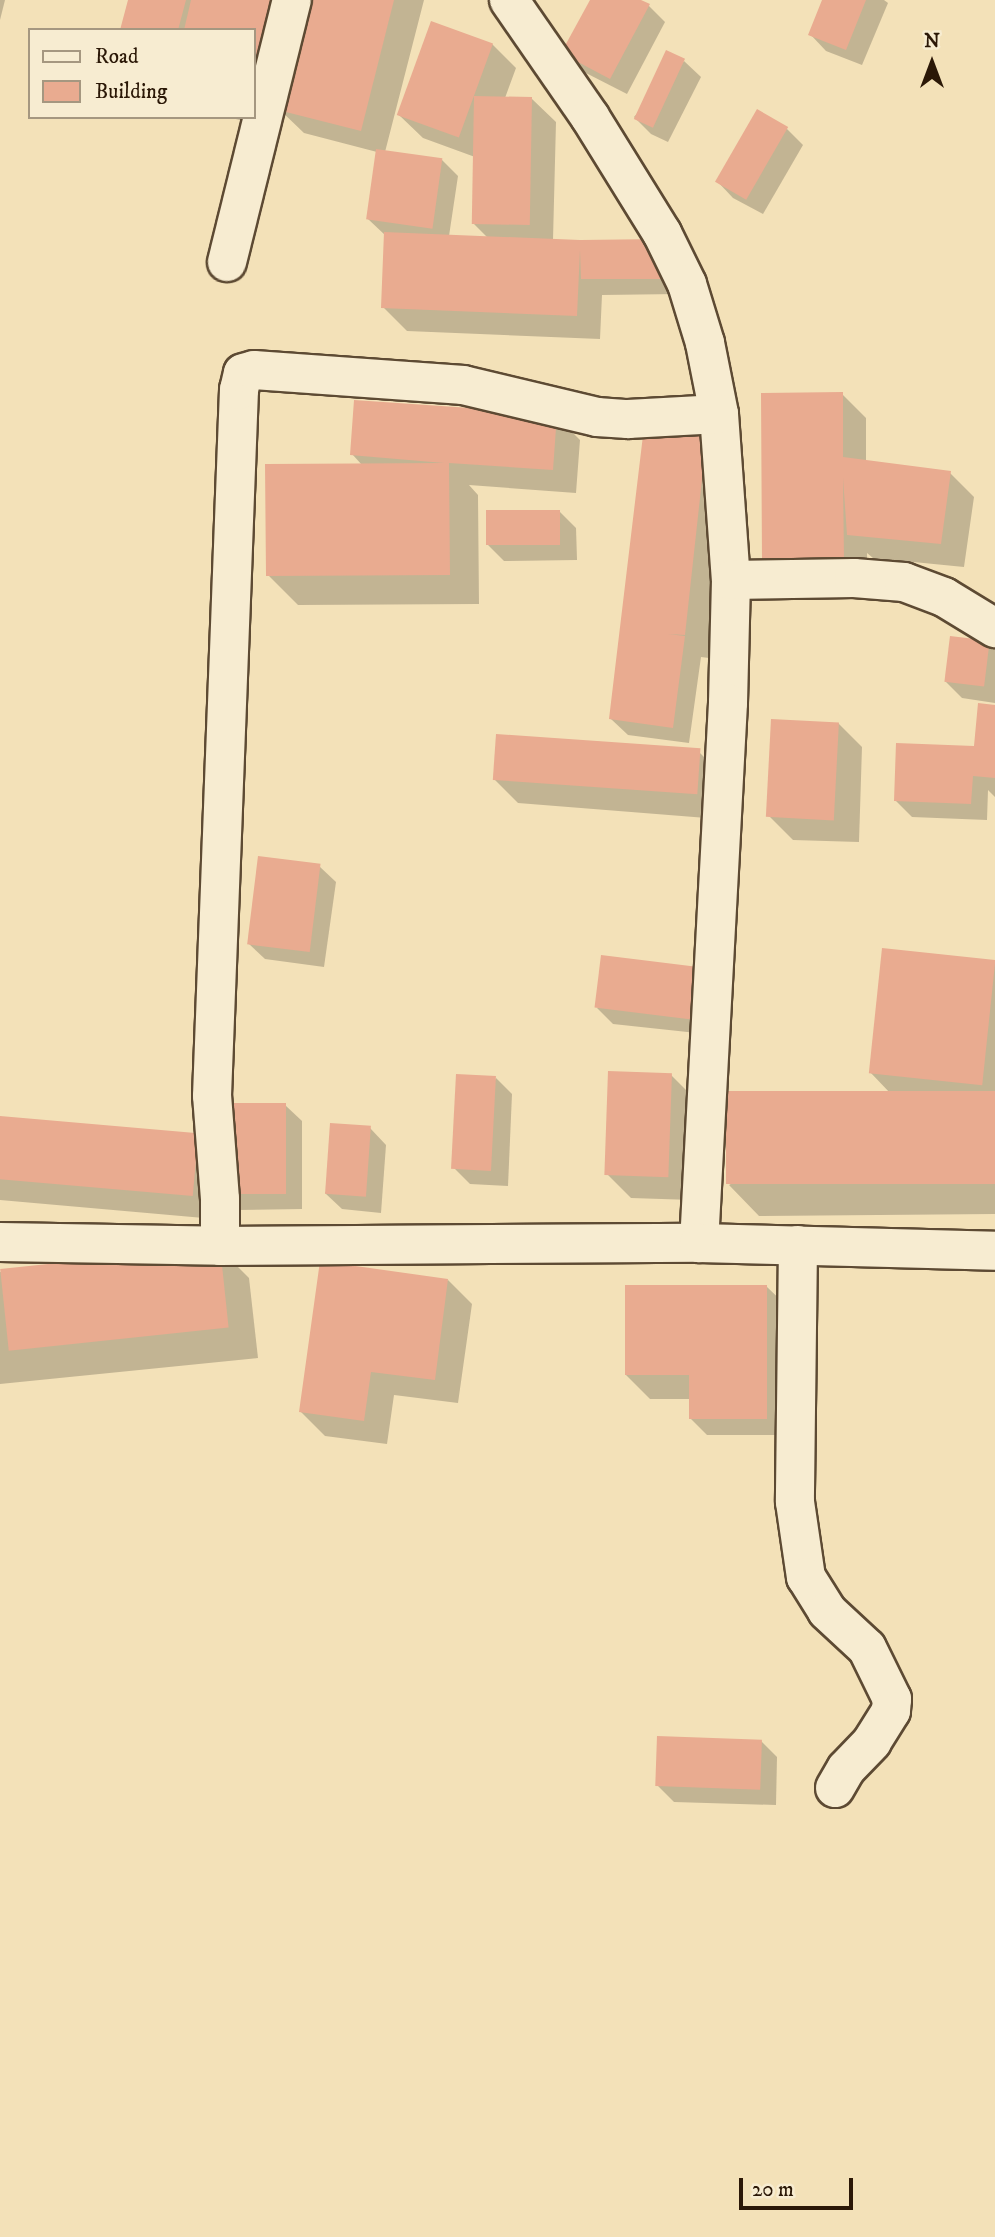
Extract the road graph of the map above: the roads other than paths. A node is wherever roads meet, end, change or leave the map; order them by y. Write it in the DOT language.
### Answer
graph roads {
  1 [pos="292,0"];
  2 [pos="509,0"];
  3 [pos="228,262"];
  4 [pos="719,414"];
  5 [pos="731,580"];
  6 [pos="995,628"];
  7 [pos="0,1242"];
  8 [pos="699,1243"];
  9 [pos="798,1245"];
  10 [pos="220,1246"];
  11 [pos="995,1251"];
  12 [pos="835,1788"];
  1 -- 3 [label="street"];
  2 -- 4 [label="street"];
  4 -- 5 [label="street"];
  4 -- 10 [label="street"];
  5 -- 6 [label="street"];
  5 -- 8 [label="street"];
  7 -- 10 [label="street"];
  8 -- 9 [label="street"];
  8 -- 10 [label="street"];
  9 -- 11 [label="street"];
  9 -- 12 [label="street"];
}
